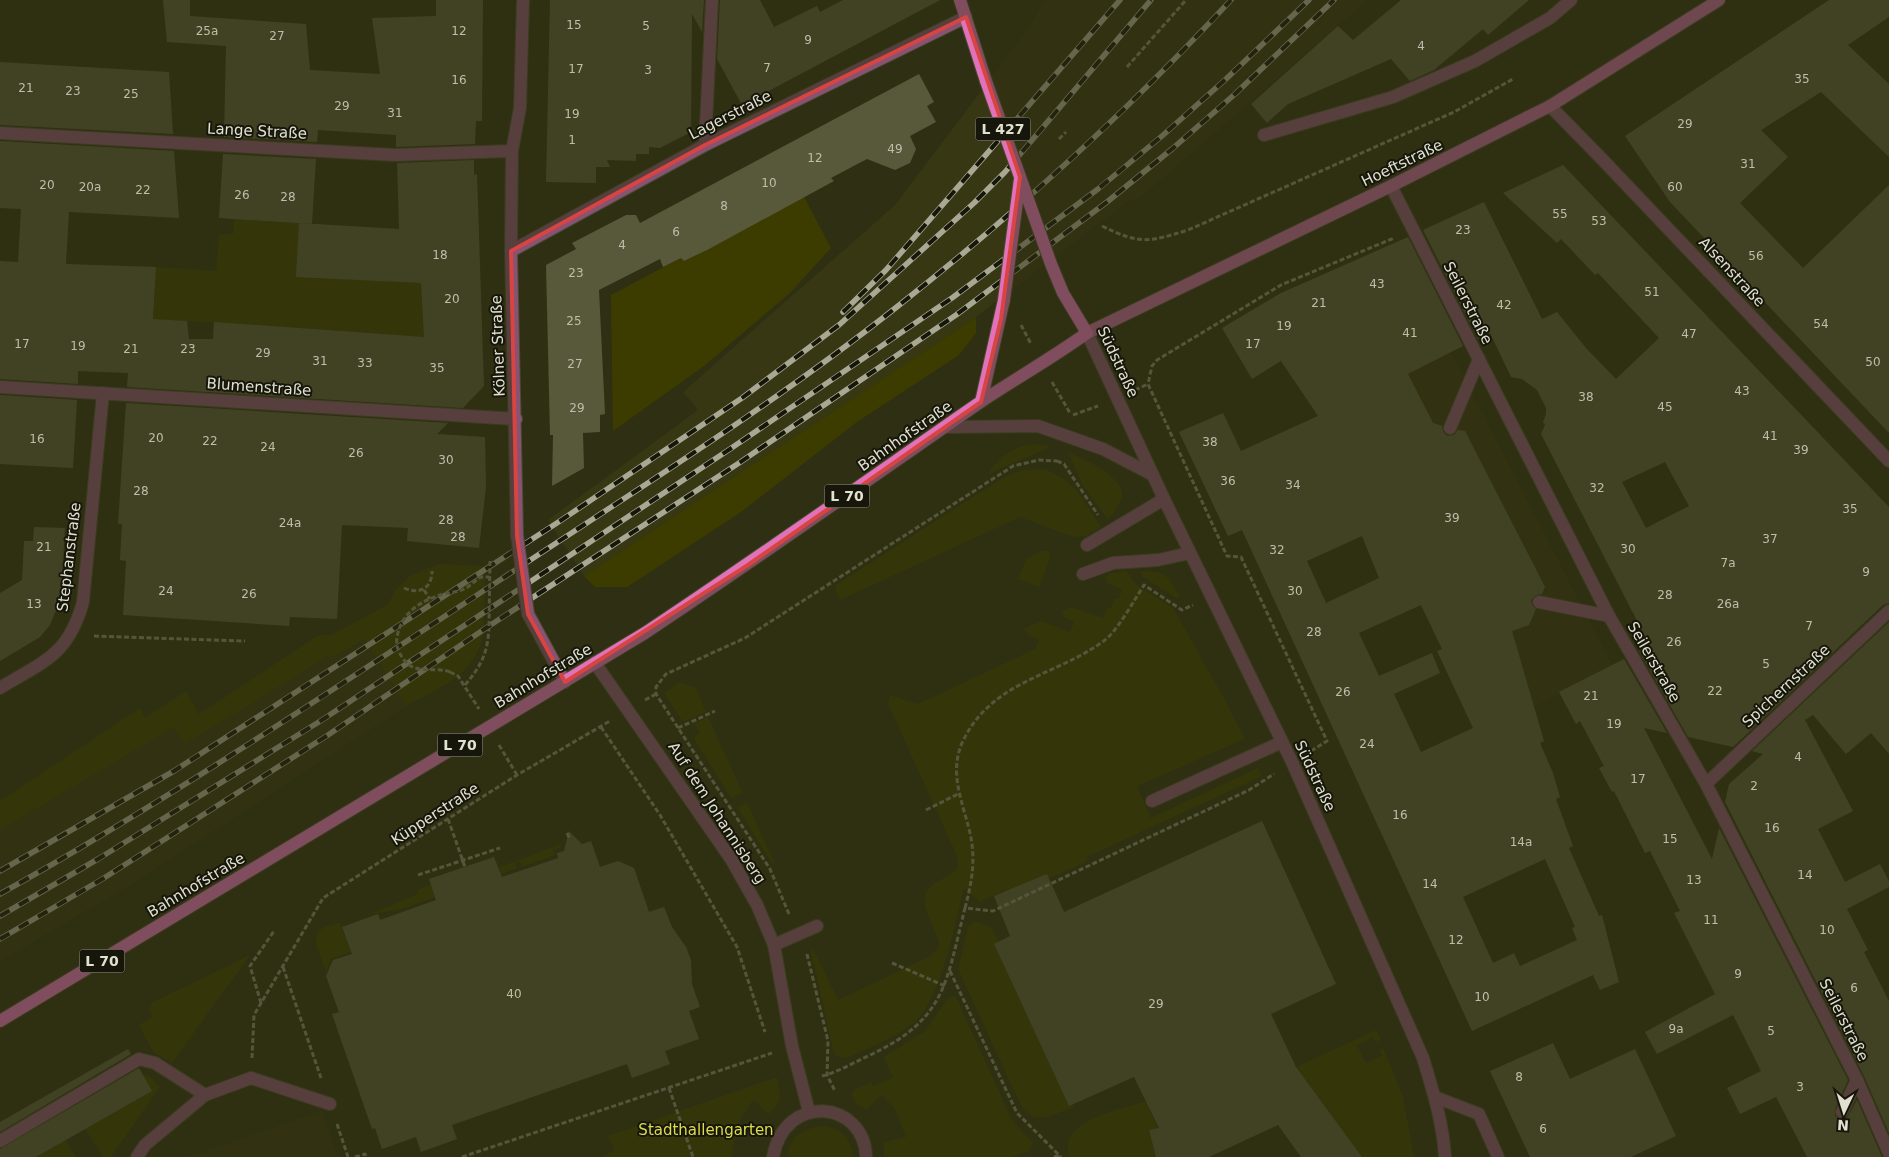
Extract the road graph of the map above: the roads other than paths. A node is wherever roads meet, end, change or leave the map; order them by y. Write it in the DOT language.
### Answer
graph roads {
  1 [pos="523,0"];
  2 [pos="712,0"];
  3 [pos="1571,0"];
  4 [pos="1719,0"];
  5 [pos="963,1"];
  6 [pos="966,17"];
  7 [pos="1550,106"];
  8 [pos="0,133"];
  9 [pos="1264,135"];
  10 [pos="705,146"];
  11 [pos="512,151"];
  12 [pos="1020,177"];
  13 [pos="1391,186"];
  14 [pos="511,251"];
  15 [pos="1087,333"];
  16 [pos="1479,359"];
  17 [pos="0,387"];
  18 [pos="103,394"];
  19 [pos="981,402"];
  20 [pos="516,419"];
  21 [pos="946,427"];
  22 [pos="1450,428"];
  23 [pos="1889,461"];
  24 [pos="1153,475"];
  25 [pos="1164,499"];
  26 [pos="1087,545"];
  27 [pos="1190,553"];
  28 [pos="1082,574"];
  29 [pos="1539,602"];
  30 [pos="1889,611"];
  31 [pos="1609,616"];
  32 [pos="595,663"];
  33 [pos="565,682"];
  34 [pos="0,688"];
  35 [pos="1282,742"];
  36 [pos="1706,784"];
  37 [pos="1152,801"];
  38 [pos="816,926"];
  39 [pos="774,945"];
  40 [pos="0,1021"];
  41 [pos="1857,1080"];
  42 [pos="205,1094"];
  43 [pos="1434,1097"];
  44 [pos="330,1104"];
  45 [pos="809,1112"];
  46 [pos="1842,1112"];
  47 [pos="0,1141"];
  48 [pos="1889,1153"];
  49 [pos="136,1157"];
  50 [pos="774,1157"];
  51 [pos="866,1157"];
  52 [pos="1446,1157"];
  53 [pos="1498,1157"];
  1 -- 11 [label="street, Kölner Straße"];
  2 -- 10 [label="street"];
  3 -- 9 [label="street"];
  4 -- 7 [label="main road, Hoeftstraße"];
  5 -- 6 [label="main road, L 427"];
  6 -- 10 [label="street, Lagerstraße"];
  6 -- 12 [label="main road, L 427, bridge"];
  7 -- 13 [label="main road, Hoeftstraße"];
  7 -- 23 [label="street, Alsenstraße"];
  8 -- 11 [label="street, Lange Straße"];
  10 -- 14 [label="street, Lagerstraße"];
  11 -- 14 [label="street, Kölner Straße"];
  12 -- 15 [label="main road, Südstraße / L 427, bridge"];
  12 -- 19 [label="main road, bridge"];
  13 -- 15 [label="main road, Hoeftstraße"];
  13 -- 16 [label="street, Seilerstraße"];
  14 -- 20 [label="street, Kölner Straße"];
  15 -- 19 [label="main road, Bahnhofstraße / L 70"];
  15 -- 24 [label="street, Südstraße"];
  16 -- 22 [label="street"];
  16 -- 31 [label="street, Seilerstraße"];
  17 -- 18 [label="street, Blumenstraße"];
  18 -- 20 [label="street, Blumenstraße"];
  18 -- 34 [label="street, Stephanstraße"];
  19 -- 21 [label="main road, Bahnhofstraße / L 70"];
  20 -- 33 [label="street, Kölner Straße, bridge"];
  21 -- 24 [label="street"];
  21 -- 32 [label="main road, Bahnhofstraße / L 70"];
  24 -- 25 [label="street, Südstraße"];
  25 -- 26 [label="street"];
  25 -- 27 [label="street, Südstraße"];
  27 -- 28 [label="street"];
  27 -- 35 [label="street, Südstraße"];
  29 -- 31 [label="street"];
  30 -- 36 [label="street, Spichernstraße"];
  31 -- 36 [label="street, Seilerstraße"];
  32 -- 33 [label="main road, Bahnhofstraße / L 70"];
  32 -- 39 [label="street, Auf dem Johannisberg"];
  33 -- 40 [label="main road, Bahnhofstraße / L 70"];
  35 -- 37 [label="street"];
  35 -- 43 [label="street, Südstraße"];
  36 -- 41 [label="street, Seilerstraße"];
  38 -- 39 [label="street"];
  39 -- 45 [label="street, Auf dem Johannisberg"];
  41 -- 46 [label="street"];
  41 -- 48 [label="street, Seilerstraße"];
  42 -- 44 [label="street"];
  42 -- 47 [label="street"];
  42 -- 49 [label="street"];
  43 -- 52 [label="street, Südstraße"];
  43 -- 53 [label="street"];
  45 -- 50 [label="street"];
  45 -- 51 [label="street"];
}
